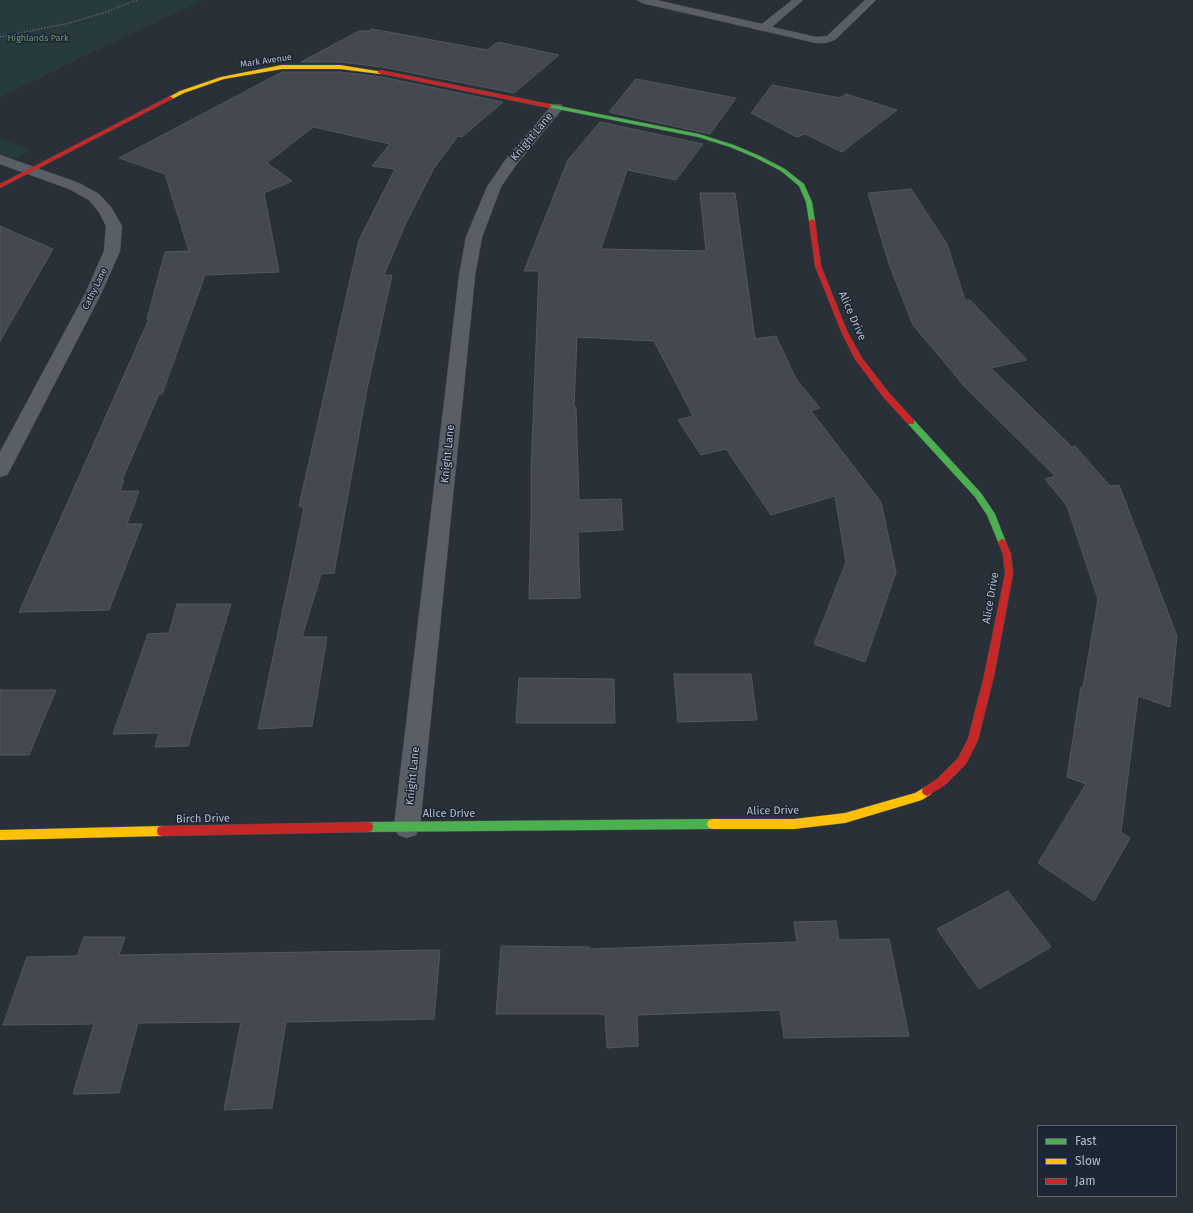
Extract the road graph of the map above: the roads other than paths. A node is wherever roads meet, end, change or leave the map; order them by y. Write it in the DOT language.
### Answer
graph roads {
  1 [pos="642,0"];
  2 [pos="798,0"];
  3 [pos="871,0"];
  4 [pos="764,28"];
  5 [pos="557,108"];
  6 [pos="0,159"];
  7 [pos="31,170"];
  8 [pos="0,186"];
  9 [pos="0,470"];
  10 [pos="407,826"];
  11 [pos="0,835"];
  1 -- 4 [label="lane"];
  2 -- 4 [label="lane"];
  3 -- 4 [label="lane"];
  5 -- 7 [label="street, Mark Avenue"];
  5 -- 10 [label="street, Knight Lane"];
  5 -- 10 [label="street, Alice Drive"];
  6 -- 7 [label="street, Cathy Lane"];
  7 -- 8 [label="street, Mark Avenue"];
  7 -- 9 [label="street, Cathy Lane"];
  10 -- 11 [label="street, Birch Drive"];
}
